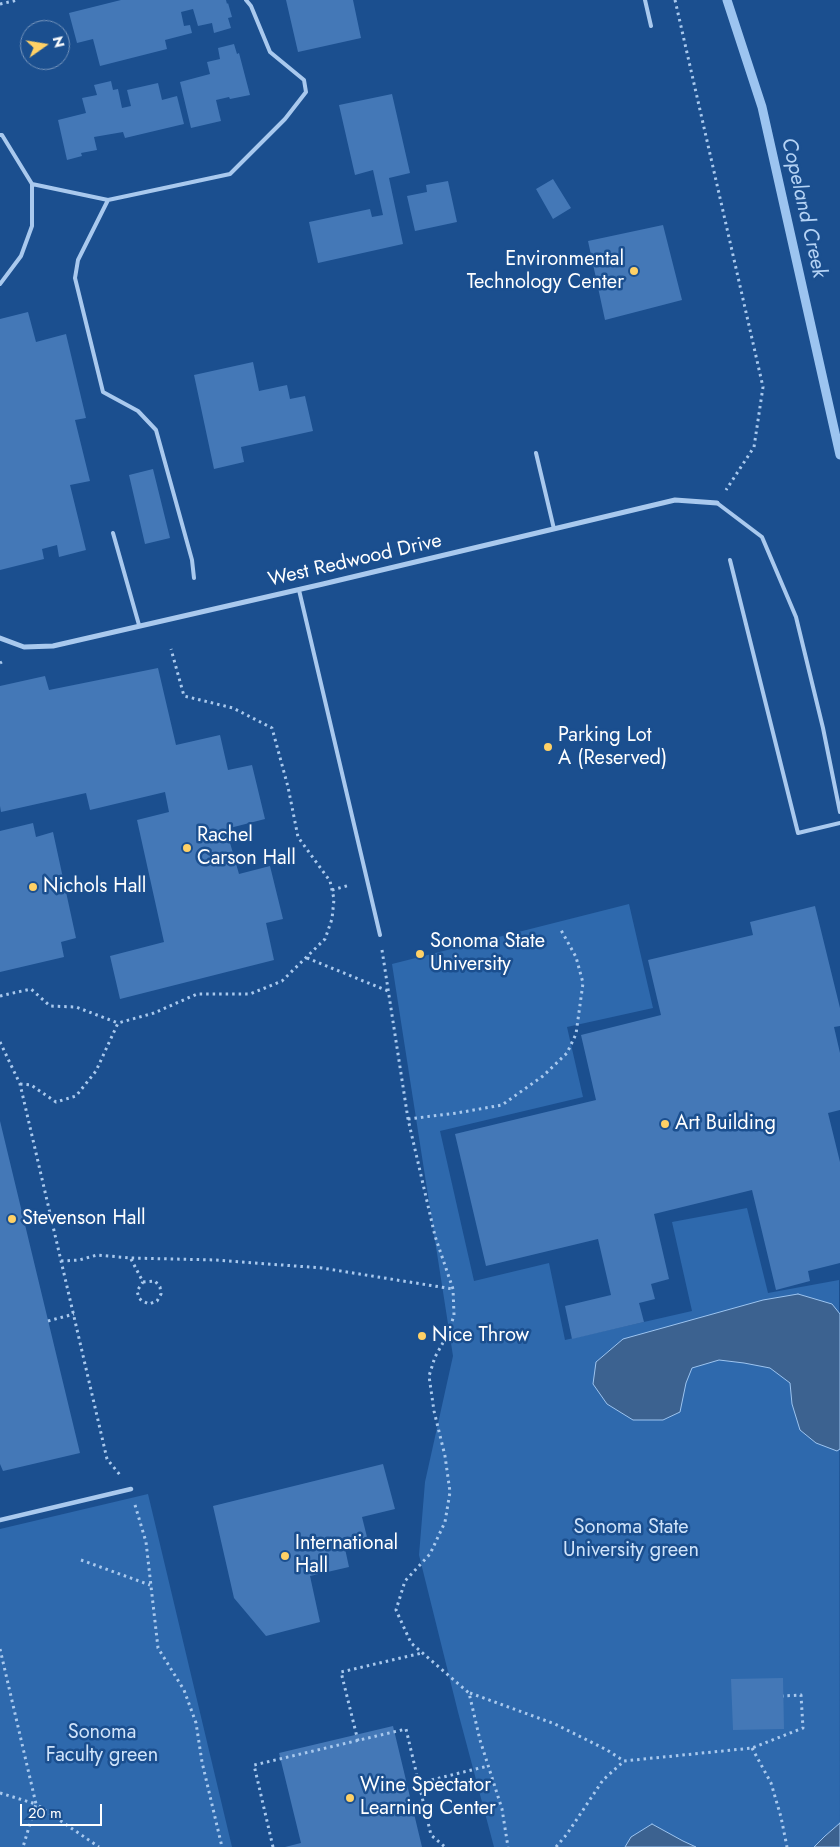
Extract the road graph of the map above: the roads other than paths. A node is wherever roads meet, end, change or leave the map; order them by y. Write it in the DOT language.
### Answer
graph roads {
  1 [pos="246,0"];
  2 [pos="645,0"];
  3 [pos="651,26"];
  4 [pos="0,135"];
  5 [pos="32,184"];
  6 [pos="108,200"];
  7 [pos="0,284"];
  8 [pos="536,453"];
  9 [pos="717,503"];
  10 [pos="554,529"];
  11 [pos="113,533"];
  12 [pos="730,560"];
  13 [pos="194,578"];
  14 [pos="299,590"];
  15 [pos="140,625"];
  16 [pos="0,638"];
  17 [pos="840,812"];
  18 [pos="840,823"];
  19 [pos="380,935"];
  20 [pos="131,1489"];
  21 [pos="0,1520"];
  1 -- 6 [label="lane"];
  2 -- 3 [label="lane"];
  4 -- 5 [label="lane"];
  5 -- 6 [label="lane"];
  5 -- 7 [label="lane"];
  6 -- 13 [label="lane"];
  8 -- 10 [label="lane"];
  9 -- 10 [label="street, West Redwood Drive"];
  9 -- 17 [label="lane"];
  10 -- 14 [label="street, West Redwood Drive"];
  11 -- 15 [label="lane"];
  12 -- 18 [label="lane"];
  14 -- 15 [label="street, West Redwood Drive"];
  14 -- 19 [label="lane"];
  15 -- 16 [label="street, West Redwood Drive"];
  20 -- 21 [label="street"];
}
